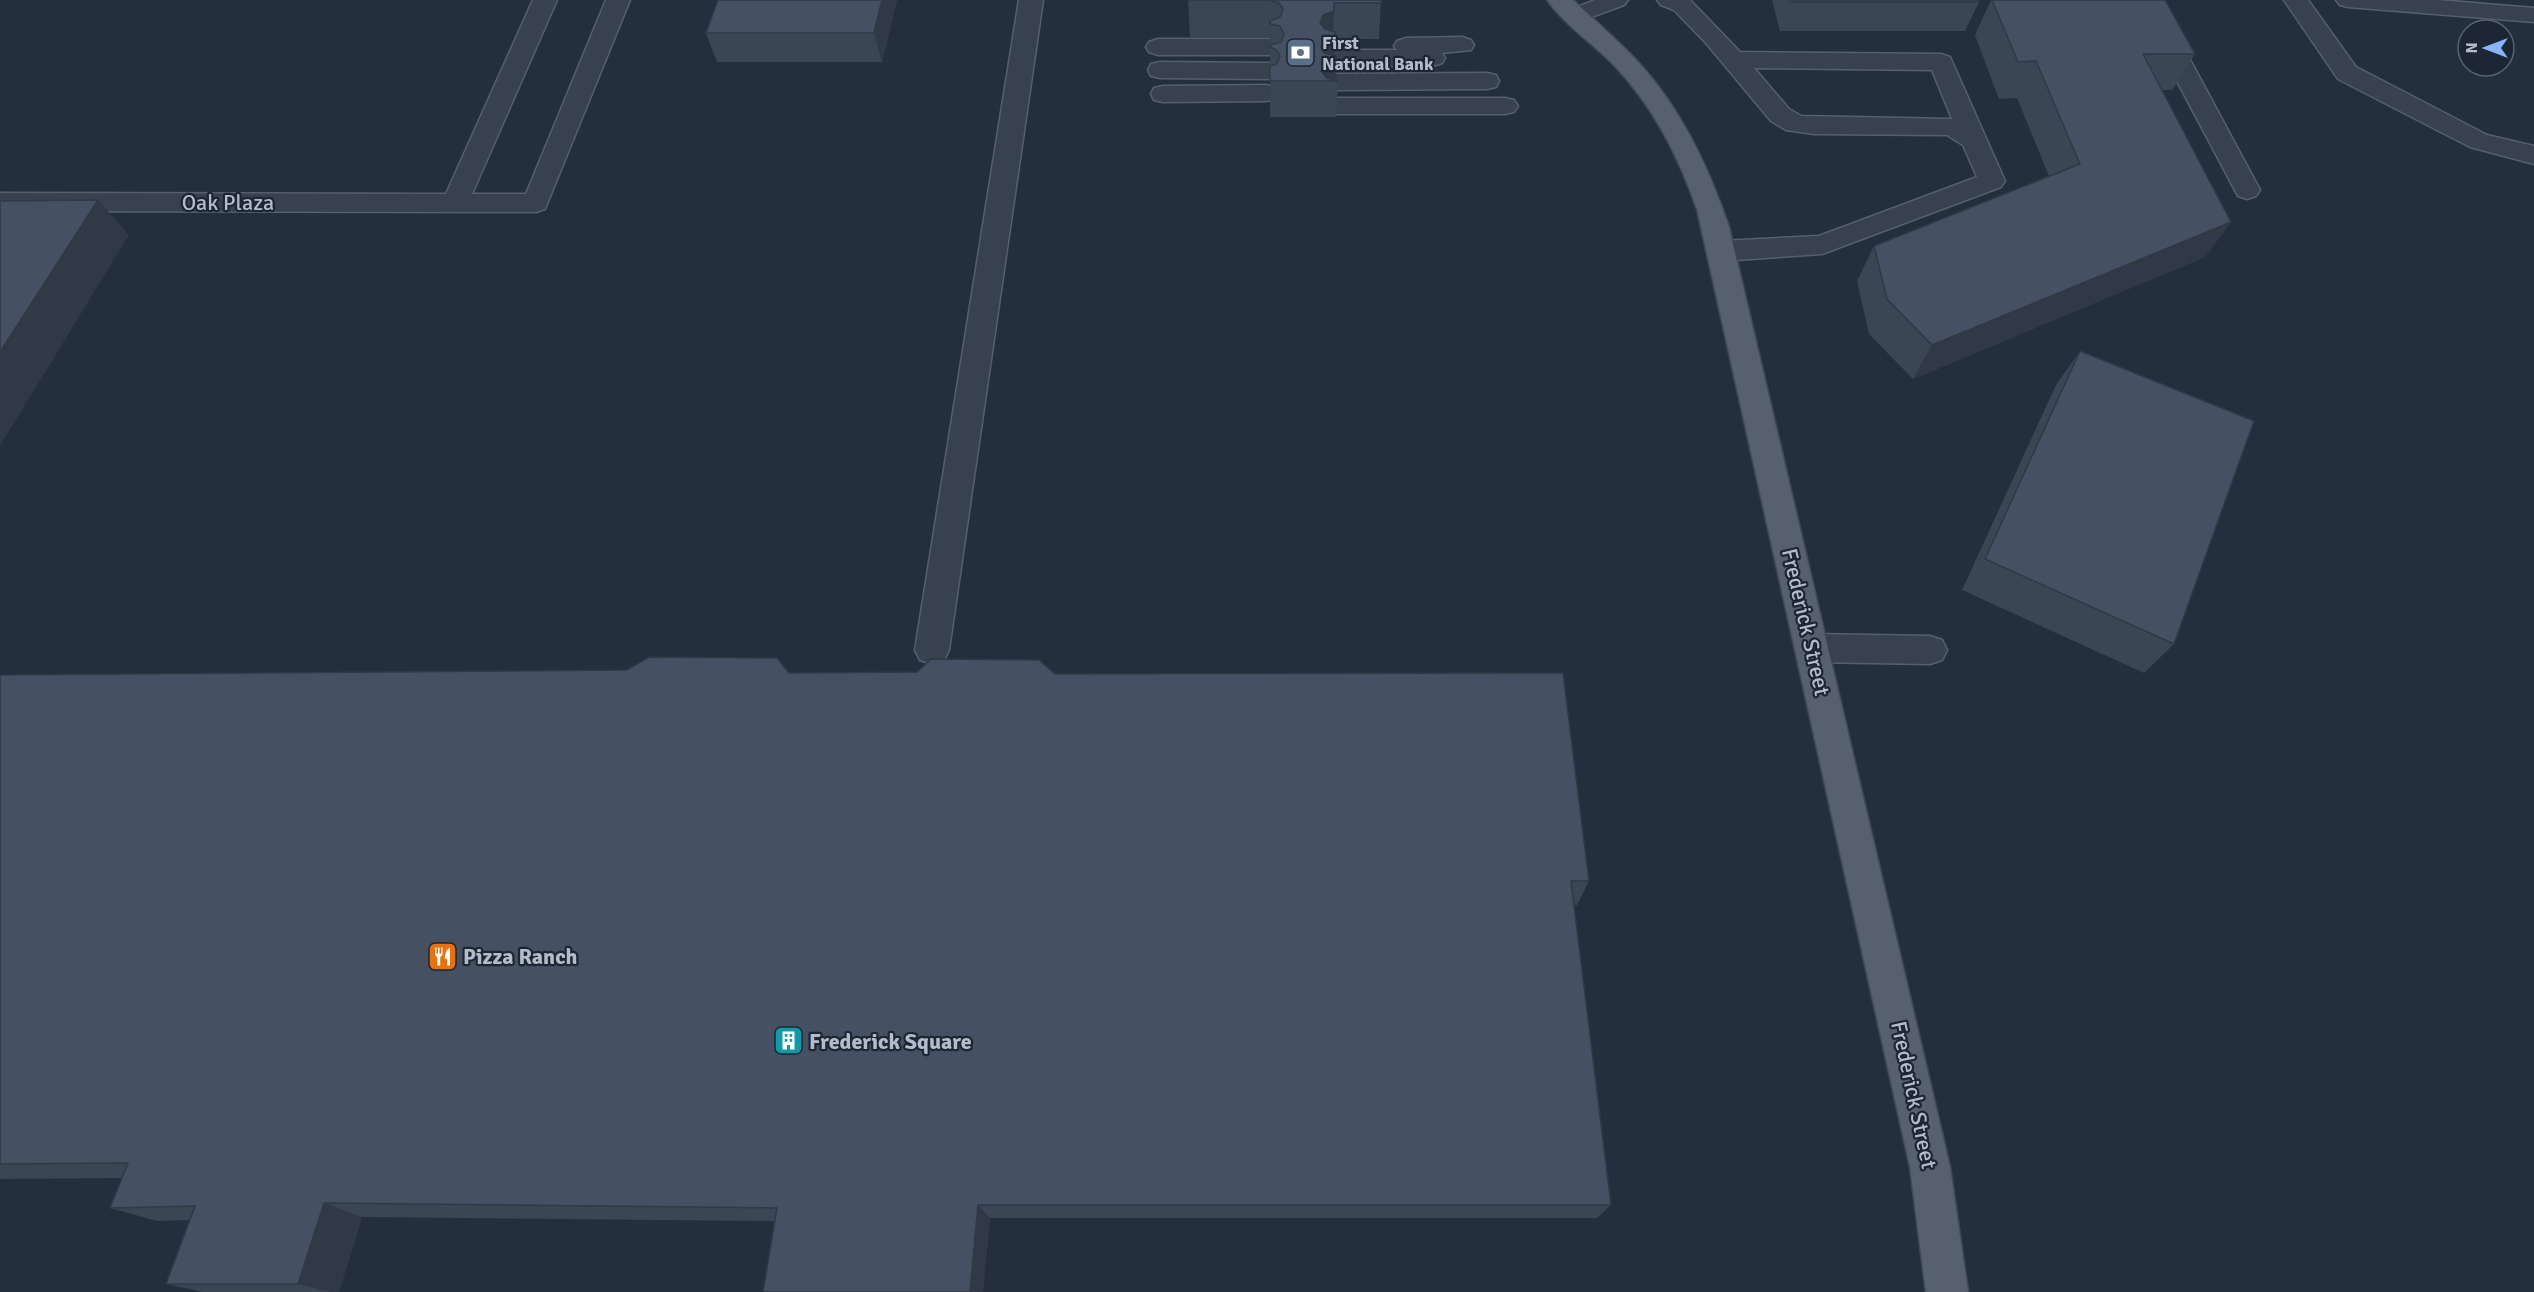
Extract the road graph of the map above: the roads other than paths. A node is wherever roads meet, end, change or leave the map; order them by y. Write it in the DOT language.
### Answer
graph roads {
  1 [pos="544,0"];
  2 [pos="618,0"];
  3 [pos="1031,0"];
  4 [pos="1616,0"];
  5 [pos="1669,0"];
  6 [pos="2146,0"];
  7 [pos="2296,0"];
  8 [pos="2348,0"];
  9 [pos="1567,8"];
  10 [pos="2534,15"];
  11 [pos="1733,60"];
  12 [pos="1270,76"];
  13 [pos="1483,76"];
  14 [pos="1974,140"];
  15 [pos="2534,155"];
  16 [pos="2247,190"];
  17 [pos="0,202"];
  18 [pos="455,203"];
  19 [pos="1721,251"];
  20 [pos="1812,648"];
  21 [pos="932,650"];
  22 [pos="1930,650"];
  23 [pos="1947,1292"];
  1 -- 18 [label="street"];
  2 -- 18 [label="street, Oak Plaza"];
  3 -- 21 [label="street"];
  4 -- 9 [label="street"];
  5 -- 11 [label="street"];
  6 -- 16 [label="street"];
  7 -- 15 [label="street"];
  8 -- 10 [label="street"];
  9 -- 19 [label="main road, Frederick Street"];
  11 -- 14 [label="street"];
  11 -- 14 [label="street"];
  12 -- 12 [label="street"];
  13 -- 13 [label="street"];
  14 -- 19 [label="street"];
  17 -- 18 [label="street, Oak Plaza"];
  19 -- 20 [label="main road, Frederick Street"];
  20 -- 22 [label="street"];
  20 -- 23 [label="main road, Frederick Street"];
}
